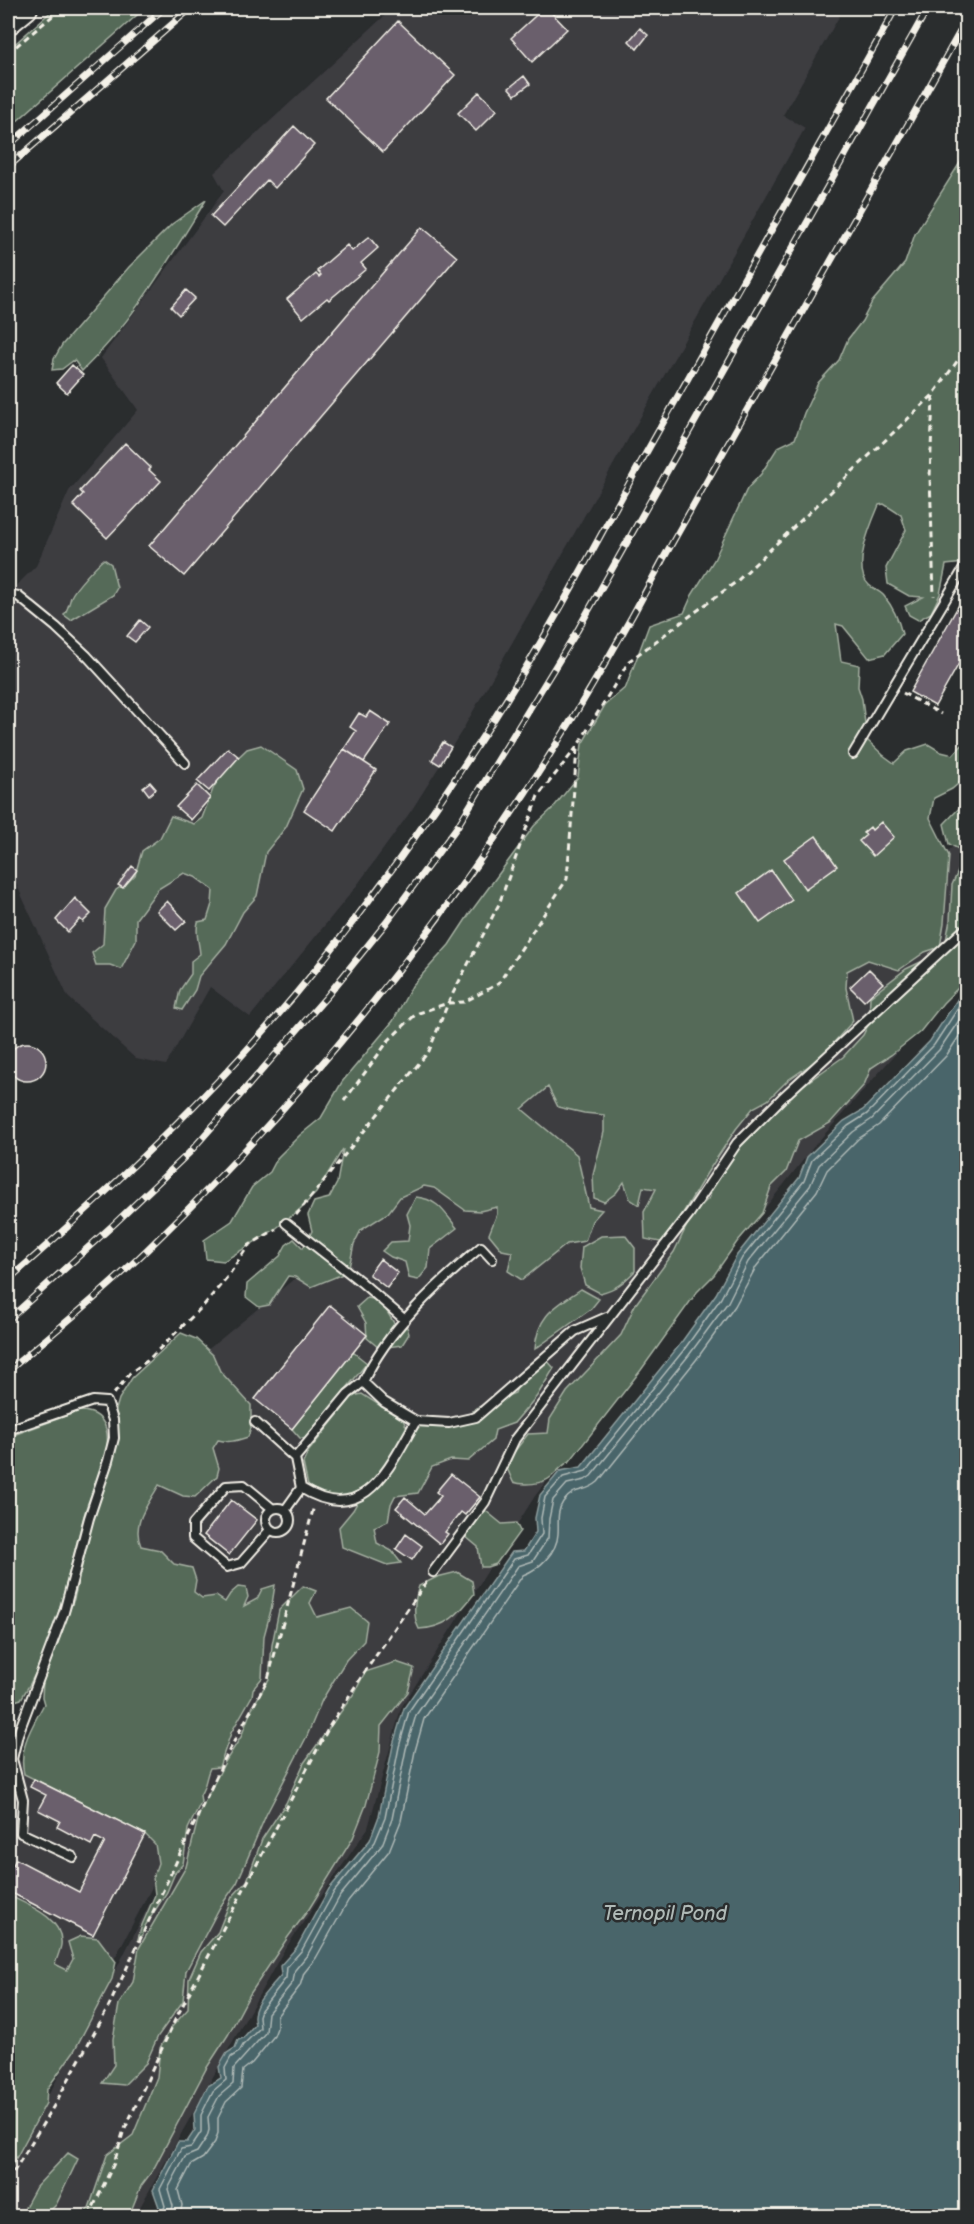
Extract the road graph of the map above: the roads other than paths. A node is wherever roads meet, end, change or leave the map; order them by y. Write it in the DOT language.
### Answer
graph roads {
  1 [pos="26,8"];
  2 [pos="8,22"];
  3 [pos="966,565"];
  4 [pos="8,594"];
  5 [pos="853,754"];
  6 [pos="185,763"];
  7 [pos="966,928"];
  8 [pos="286,1223"];
  9 [pos="492,1260"];
  10 [pos="608,1317"];
  11 [pos="405,1320"];
  12 [pos="363,1382"];
  13 [pos="416,1421"];
  14 [pos="255,1422"];
  15 [pos="8,1430"];
  16 [pos="295,1458"];
  17 [pos="301,1488"];
  18 [pos="273,1509"];
  19 [pos="286,1509"];
  20 [pos="270,1530"];
  21 [pos="433,1572"];
  22 [pos="74,1857"];
  1 -- 2 [label="main road"];
  3 -- 5 [label="lane"];
  4 -- 6 [label="lane"];
  7 -- 10 [label="lane"];
  8 -- 11 [label="lane"];
  9 -- 11 [label="lane"];
  10 -- 13 [label="lane"];
  10 -- 21 [label="lane"];
  11 -- 12 [label="lane"];
  12 -- 13 [label="lane"];
  12 -- 16 [label="lane"];
  13 -- 17 [label="lane"];
  14 -- 16 [label="lane"];
  15 -- 22 [label="lane"];
  16 -- 17 [label="lane"];
  17 -- 19 [label="lane"];
  18 -- 19 [label="lane"];
  18 -- 20 [label="lane"];
  18 -- 20 [label="lane"];
  19 -- 20 [label="lane"];
}
